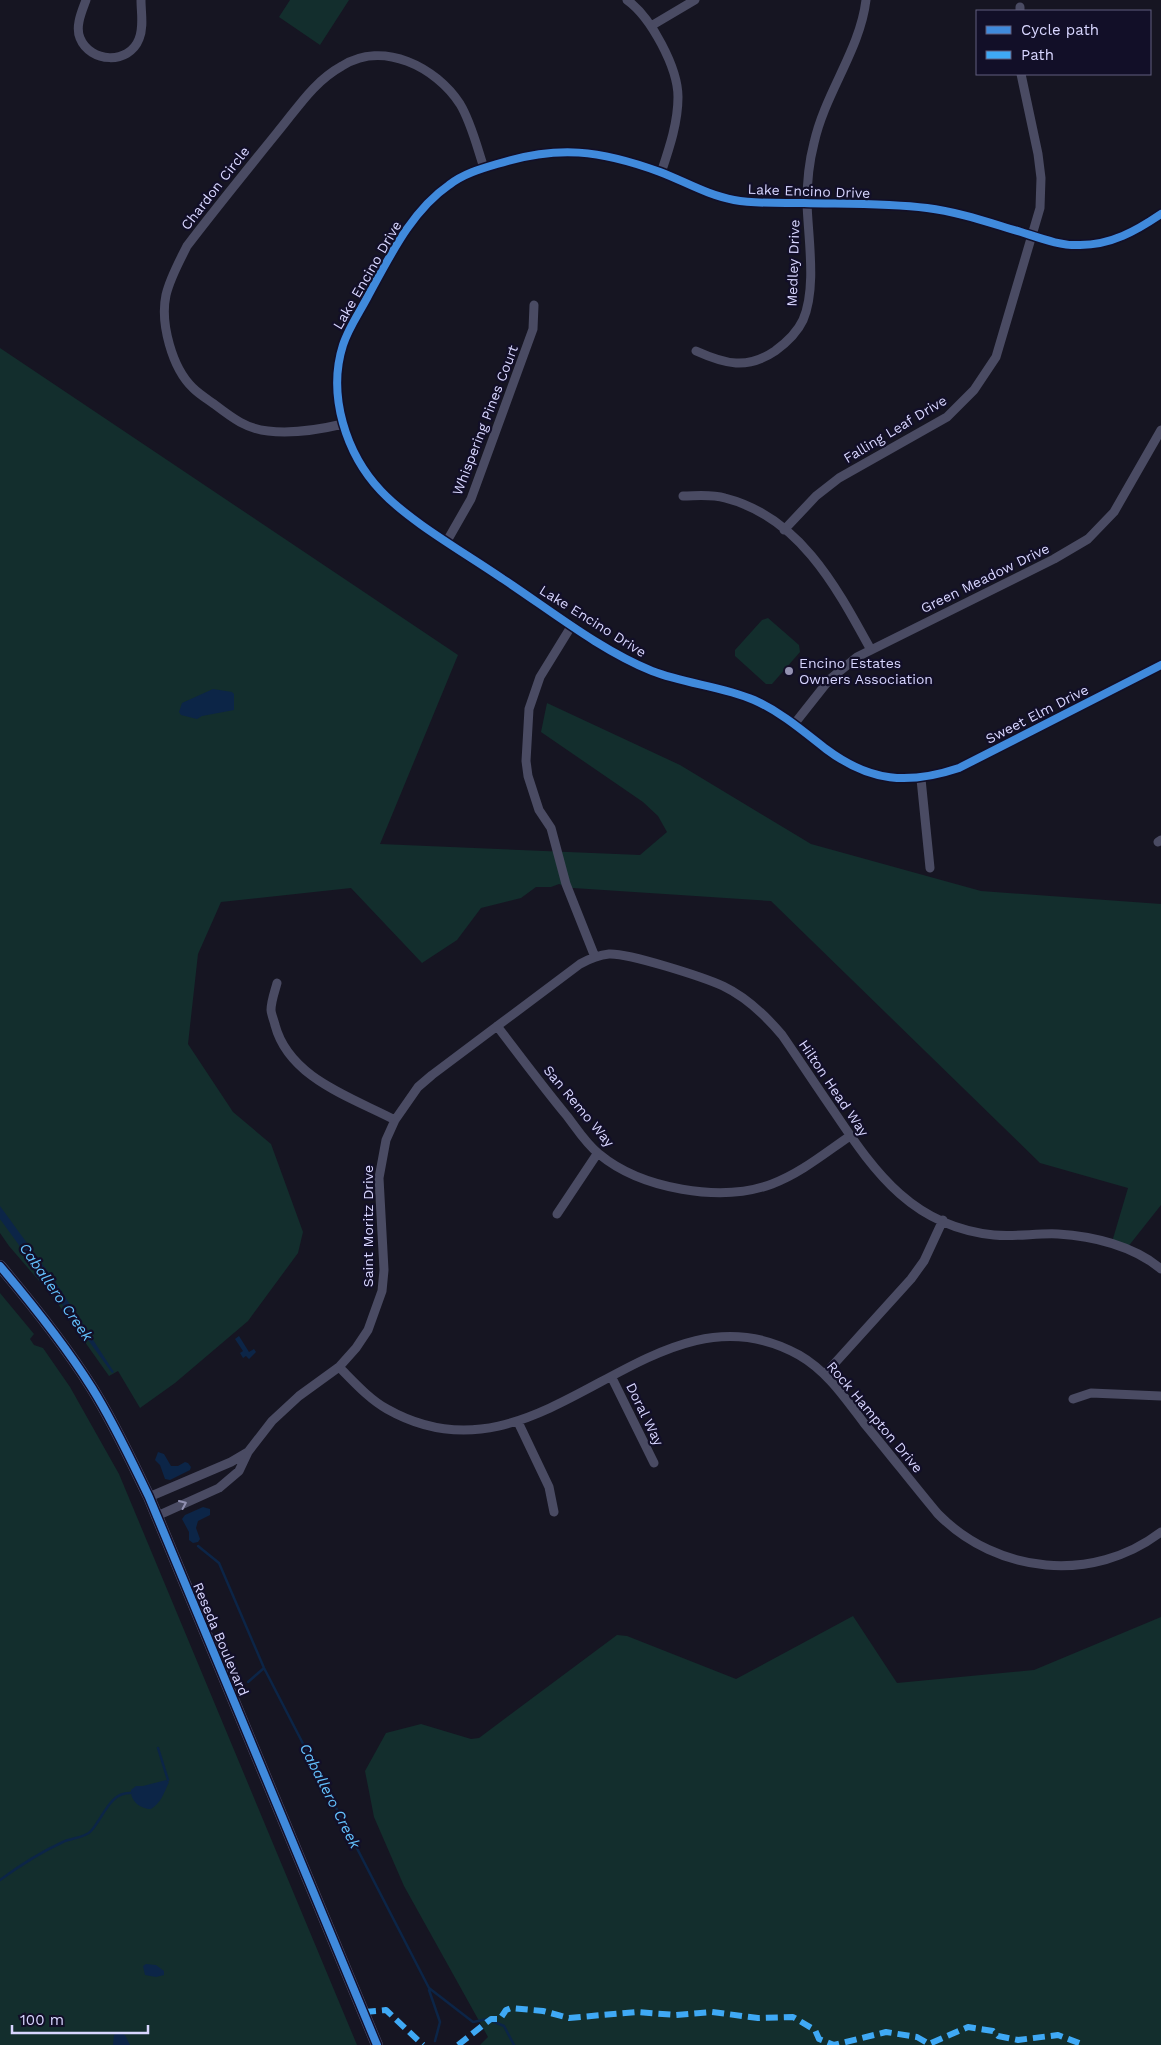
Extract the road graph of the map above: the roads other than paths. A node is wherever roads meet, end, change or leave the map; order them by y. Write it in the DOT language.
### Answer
graph roads {
  1 [pos="86,0"];
  2 [pos="141,0"];
  3 [pos="627,0"];
  4 [pos="695,0"];
  5 [pos="866,0"];
  6 [pos="651,26"];
  7 [pos="1022,75"];
  8 [pos="484,168"];
  9 [pos="661,173"];
  10 [pos="807,203"];
  11 [pos="1161,210"];
  12 [pos="1158,216"];
  13 [pos="1032,236"];
  14 [pos="534,305"];
  15 [pos="696,351"];
  16 [pos="343,424"];
  17 [pos="1161,430"];
  18 [pos="683,496"];
  19 [pos="784,530"];
  20 [pos="447,541"];
  21 [pos="572,625"];
  22 [pos="871,650"];
  23 [pos="1161,665"];
  24 [pos="795,723"];
  25 [pos="921,779"];
  26 [pos="930,868"];
  27 [pos="595,956"];
  28 [pos="277,983"];
  29 [pos="497,1026"];
  30 [pos="395,1120"];
  31 [pos="850,1136"];
  32 [pos="597,1154"];
  33 [pos="557,1214"];
  34 [pos="943,1220"];
  35 [pos="0,1266"];
  36 [pos="1161,1269"];
  37 [pos="339,1367"];
  38 [pos="825,1374"];
  39 [pos="612,1378"];
  40 [pos="1161,1396"];
  41 [pos="1073,1399"];
  42 [pos="518,1422"];
  43 [pos="248,1452"];
  44 [pos="654,1463"];
  45 [pos="149,1497"];
  46 [pos="554,1512"];
  47 [pos="156,1516"];
  48 [pos="1161,1532"];
  49 [pos="377,2045"];
  1 -- 2 [label="street"];
  3 -- 6 [label="street"];
  4 -- 6 [label="street"];
  5 -- 10 [label="street, Medley Drive"];
  6 -- 9 [label="street"];
  7 -- 13 [label="street, Falling Leaf Drive"];
  8 -- 9 [label="street, Lake Encino Drive"];
  8 -- 16 [label="street, Lake Encino Drive"];
  8 -- 16 [label="street, Chardon Circle"];
  9 -- 10 [label="street, Lake Encino Drive"];
  10 -- 13 [label="street, Lake Encino Drive"];
  10 -- 15 [label="street, Medley Drive"];
  11 -- 12 [label="street, Lake Encino Drive"];
  12 -- 13 [label="street, Lake Encino Drive"];
  13 -- 19 [label="street, Falling Leaf Drive"];
  14 -- 20 [label="street, Whispering Pines Court"];
  16 -- 20 [label="street, Lake Encino Drive"];
  17 -- 22 [label="street, Green Meadow Drive"];
  18 -- 19 [label="street"];
  19 -- 22 [label="street"];
  20 -- 21 [label="street, Lake Encino Drive"];
  21 -- 24 [label="street, Lake Encino Drive"];
  21 -- 27 [label="street"];
  22 -- 24 [label="street, Green Meadow Drive"];
  23 -- 25 [label="street, Sweet Elm Drive"];
  24 -- 25 [label="street, Lake Encino Drive"];
  25 -- 26 [label="street"];
  27 -- 29 [label="street, Hilton Head Way"];
  27 -- 31 [label="street, Hilton Head Way"];
  28 -- 30 [label="street"];
  29 -- 30 [label="street, Saint Moritz Drive"];
  29 -- 32 [label="street, San Remo Way"];
  30 -- 37 [label="street, Saint Moritz Drive"];
  31 -- 32 [label="street, San Remo Way"];
  31 -- 34 [label="street, Hilton Head Way"];
  32 -- 33 [label="street"];
  34 -- 36 [label="street, Hilton Head Way"];
  34 -- 38 [label="street"];
  35 -- 45 [label="main road, Reseda Boulevard"];
  37 -- 42 [label="street, Rock Hampton Drive"];
  37 -- 43 [label="street, Saint Moritz Drive"];
  38 -- 39 [label="street, Rock Hampton Drive"];
  38 -- 48 [label="street, Rock Hampton Drive"];
  39 -- 42 [label="street, Rock Hampton Drive"];
  39 -- 44 [label="street, Doral Way"];
  40 -- 41 [label="street"];
  42 -- 46 [label="street"];
  43 -- 45 [label="street, Saint Moritz Drive"];
  47 -- 43 [label="street, Saint Moritz Drive, one-way"];
  45 -- 47 [label="main road, Reseda Boulevard"];
  47 -- 49 [label="main road, Reseda Boulevard"];
}
